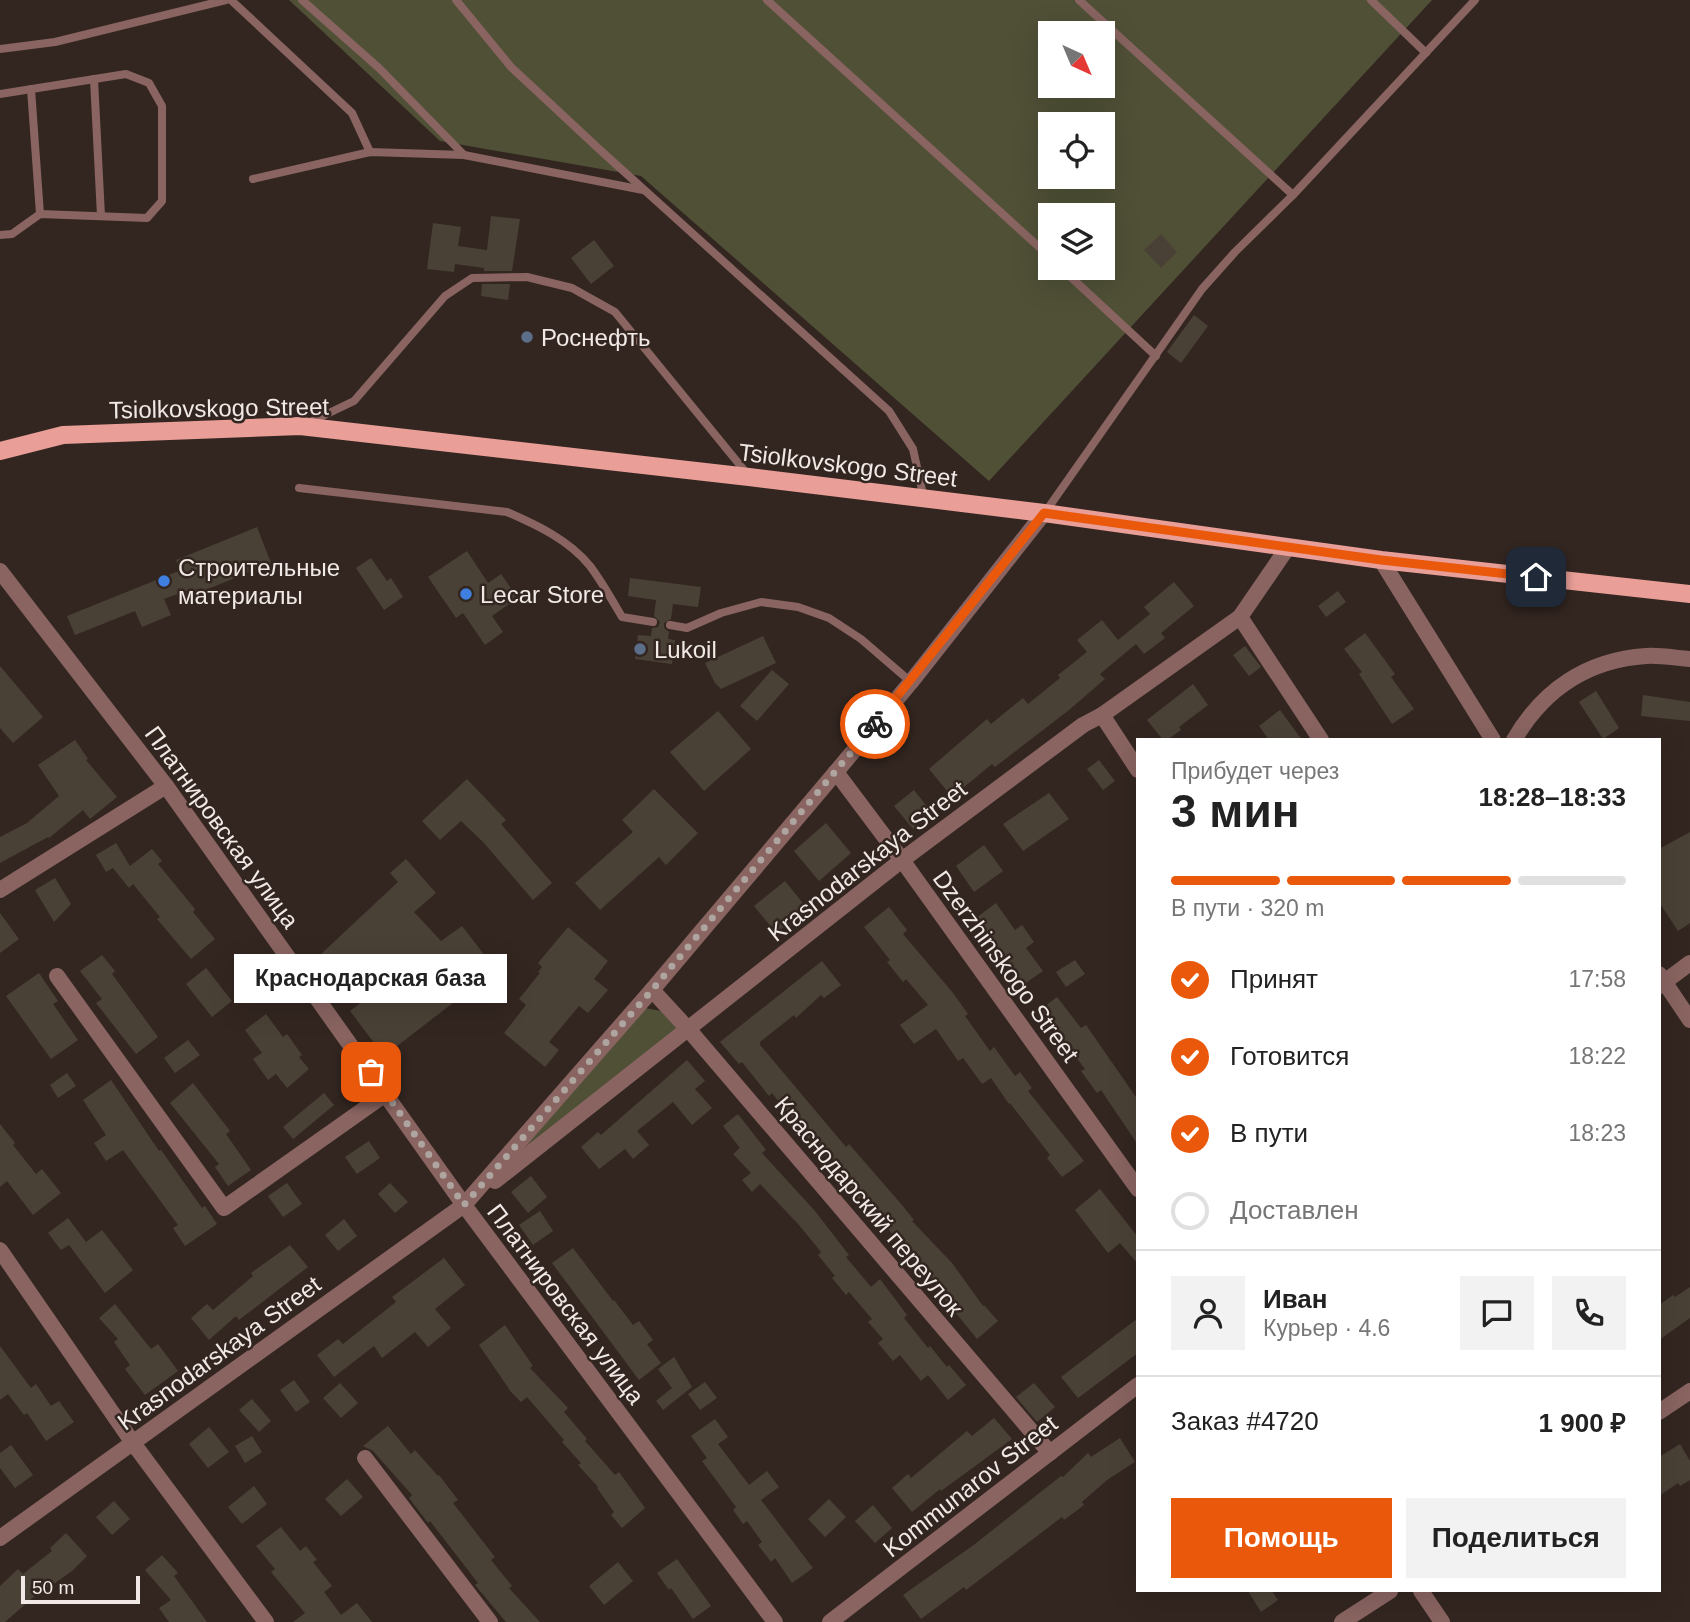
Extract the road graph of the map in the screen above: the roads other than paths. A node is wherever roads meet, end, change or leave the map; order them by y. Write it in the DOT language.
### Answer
graph roads {
  1 [pos="229,0"];
  2 [pos="302,0"];
  3 [pos="456,0"];
  4 [pos="767,0"];
  5 [pos="1079,0"];
  6 [pos="1371,0"];
  7 [pos="1475,0"];
  8 [pos="0,49"];
  9 [pos="1426,54"];
  10 [pos="94,79"];
  11 [pos="31,89"];
  12 [pos="0,94"];
  13 [pos="370,152"];
  14 [pos="464,155"];
  15 [pos="253,179"];
  16 [pos="643,190"];
  17 [pos="1293,195"];
  18 [pos="40,214"];
  19 [pos="101,216"];
  20 [pos="0,235"];
  21 [pos="1038,246"];
  22 [pos="1074,280"];
  23 [pos="1156,356"];
  24 [pos="300,426"];
  25 [pos="0,452"];
  26 [pos="749,477"];
  27 [pos="299,488"];
  28 [pos="924,499"];
  29 [pos="1044,513"];
  30 [pos="1287,547"];
  31 [pos="1381,560"];
  32 [pos="0,571"];
  33 [pos="1690,594"];
  34 [pos="1240,617"];
  35 [pos="653,622"];
  36 [pos="670,625"];
  37 [pos="1690,659"];
  38 [pos="911,682"];
  39 [pos="1102,715"];
  40 [pos="1320,738"];
  41 [pos="1492,738"];
  42 [pos="1515,738"];
  43 [pos="1136,767"];
  44 [pos="836,772"];
  45 [pos="166,786"];
  46 [pos="902,860"];
  47 [pos="0,890"];
  48 [pos="1690,963"];
  49 [pos="57,976"];
  50 [pos="1661,980"];
  51 [pos="652,990"];
  52 [pos="1690,1020"];
  53 [pos="690,1030"];
  54 [pos="387,1093"];
  55 [pos="1136,1186"];
  56 [pos="464,1205"];
  57 [pos="0,1250"];
  58 [pos="1136,1387"];
  59 [pos="1690,1391"];
  60 [pos="1661,1411"];
  61 [pos="133,1443"];
  62 [pos="1050,1453"];
  63 [pos="365,1458"];
  64 [pos="0,1538"];
  65 [pos="1388,1592"];
  66 [pos="1422,1592"];
  67 [pos="267,1622"];
  68 [pos="490,1622"];
  69 [pos="775,1622"];
  70 [pos="830,1622"];
  71 [pos="1342,1622"];
  72 [pos="1443,1622"];
  1 -- 8 [label="lane"];
  1 -- 13 [label="lane"];
  2 -- 14 [label="lane"];
  3 -- 16 [label="lane"];
  4 -- 21 [label="lane"];
  5 -- 17 [label="lane"];
  6 -- 9 [label="lane"];
  7 -- 9 [label="lane"];
  9 -- 17 [label="lane"];
  10 -- 11 [label="lane"];
  10 -- 19 [label="lane"];
  10 -- 19 [label="lane"];
  11 -- 12 [label="lane"];
  11 -- 18 [label="lane"];
  13 -- 14 [label="lane"];
  13 -- 15 [label="lane"];
  14 -- 16 [label="lane"];
  16 -- 28 [label="lane"];
  17 -- 23 [label="lane"];
  18 -- 19 [label="lane"];
  18 -- 20 [label="lane"];
  22 -- 23 [label="lane"];
  23 -- 29 [label="lane"];
  24 -- 25 [label="main road, Tsiolkovskogo Street"];
  24 -- 26 [label="main road, Tsiolkovskogo Street"];
  24 -- 26 [label="lane"];
  26 -- 28 [label="main road, Tsiolkovskogo Street"];
  27 -- 35 [label="lane"];
  28 -- 29 [label="main road, Tsiolkovskogo Street"];
  29 -- 30 [label="main road, Tsiolkovskogo Street"];
  29 -- 38 [label="street, Krasnodarskaya Street"];
  30 -- 31 [label="main road, Tsiolkovskogo Street"];
  30 -- 34 [label="street, Krasnodarskaya Street"];
  31 -- 33 [label="main road, Tsiolkovskogo Street"];
  31 -- 41 [label="street"];
  32 -- 45 [label="street, Платнировская улица"];
  34 -- 39 [label="street, Krasnodarskaya Street"];
  34 -- 40 [label="street"];
  36 -- 38 [label="lane"];
  37 -- 42 [label="street"];
  38 -- 44 [label="street, Krasnodarskaya Street"];
  39 -- 43 [label="street"];
  39 -- 46 [label="street, Krasnodarskaya Street"];
  44 -- 46 [label="street, Dzerzhinskogo Street"];
  44 -- 51 [label="street, Krasnodarskaya Street"];
  45 -- 47 [label="street"];
  45 -- 54 [label="street, Платнировская улица"];
  46 -- 53 [label="street, Krasnodarskaya Street"];
  46 -- 55 [label="street, Dzerzhinskogo Street"];
  48 -- 50 [label="street"];
  49 -- 54 [label="street"];
  50 -- 52 [label="street"];
  51 -- 53 [label="street, Краснодарский переулок"];
  51 -- 56 [label="street, Krasnodarskaya Street"];
  53 -- 56 [label="street, Krasnodarskaya Street"];
  53 -- 62 [label="street, Краснодарский переулок"];
  54 -- 56 [label="street, Платнировская улица"];
  56 -- 61 [label="street, Krasnodarskaya Street"];
  56 -- 69 [label="street, Платнировская улица"];
  57 -- 61 [label="street"];
  58 -- 62 [label="street, Kommunarov Street"];
  59 -- 60 [label="street"];
  61 -- 64 [label="street, Krasnodarskaya Street"];
  61 -- 67 [label="street"];
  62 -- 70 [label="street, Kommunarov Street"];
  63 -- 68 [label="street"];
  65 -- 71 [label="street"];
  66 -- 72 [label="street"];
}
